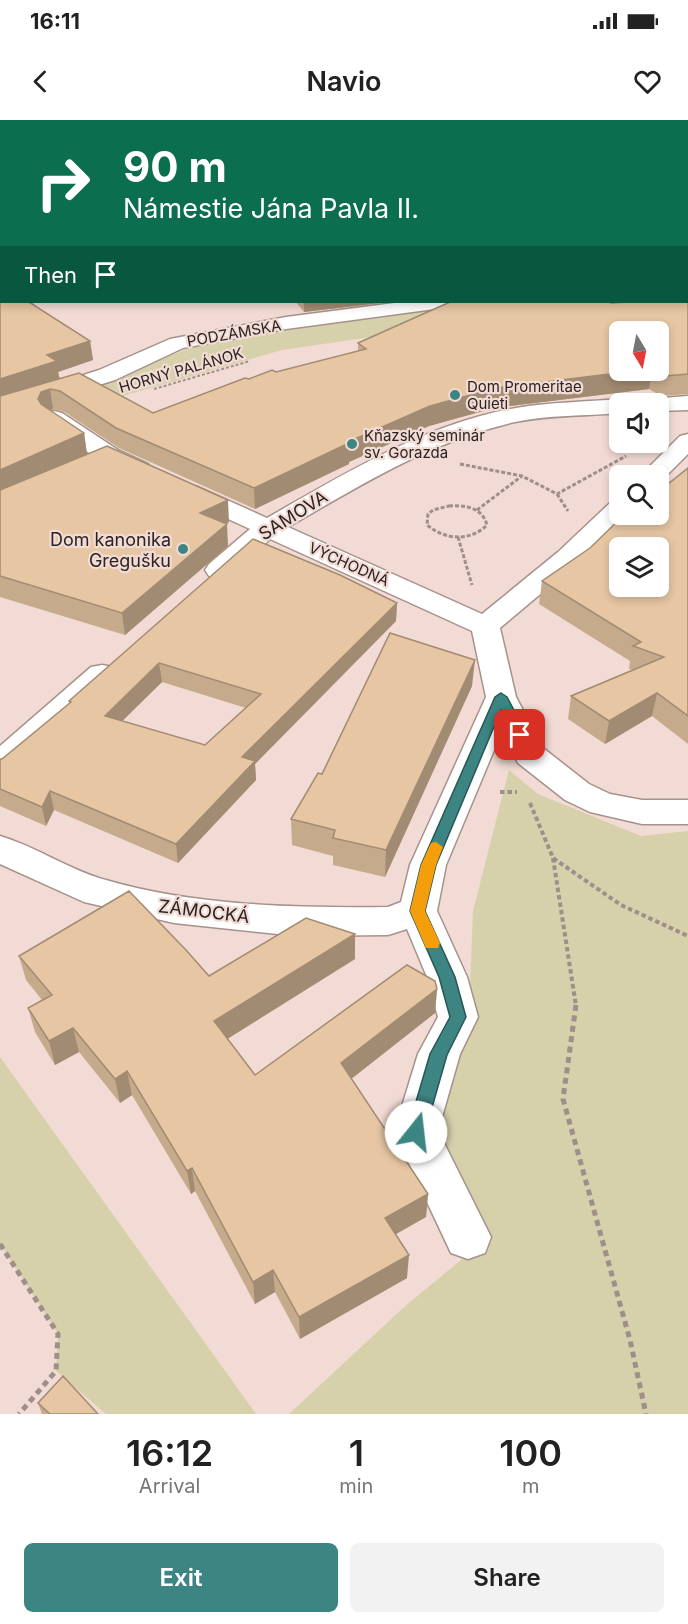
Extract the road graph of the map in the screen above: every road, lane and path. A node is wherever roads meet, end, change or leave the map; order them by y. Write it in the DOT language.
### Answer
graph roads {
  1 [pos="435,303"];
  2 [pos="249,361"];
  3 [pos="146,392"];
  4 [pos="688,403"];
  5 [pos="669,404"];
  6 [pos="609,407"];
  7 [pos="0,409"];
  8 [pos="54,418"];
  9 [pos="688,441"];
  10 [pos="630,454"];
  11 [pos="453,462"];
  12 [pos="663,465"];
  13 [pos="522,476"];
  14 [pos="477,510"];
  15 [pos="609,518"];
  16 [pos="267,528"];
  17 [pos="196,591"];
  18 [pos="485,626"];
  19 [pos="125,654"];
  20 [pos="501,697"];
  21 [pos="530,755"];
  22 [pos="0,764"];
  23 [pos="688,812"];
  24 [pos="0,849"];
  25 [pos="553,858"];
  26 [pos="418,911"];
  27 [pos="688,936"];
  28 [pos="468,1237"];
  29 [pos="0,1244"];
  30 [pos="19,1414"];
  31 [pos="646,1414"];
  1 -- 7 [label="street, PODZÁMSKA"];
  2 -- 3 [label="path, HORNÝ PALÁNOK"];
  4 -- 5 [label="street"];
  6 -- 16 [label="street, SAMOVA"];
  8 -- 16 [label="street, VÝCHODNÁ"];
  9 -- 12 [label="street"];
  10 -- 13 [label="path"];
  11 -- 13 [label="path"];
  13 -- 14 [label="path"];
  14 -- 14 [label="path"];
  15 -- 18 [label="street"];
  16 -- 17 [label="street, SAMOVA"];
  16 -- 18 [label="street, VÝCHODNÁ"];
  18 -- 20 [label="street"];
  19 -- 22 [label="street"];
  20 -- 21 [label="street"];
  20 -- 26 [label="street"];
  21 -- 23 [label="street"];
  21 -- 25 [label="path"];
  24 -- 26 [label="street, ZÁMOCKÁ"];
  25 -- 27 [label="path"];
  25 -- 31 [label="path"];
  26 -- 28 [label="street"];
  29 -- 30 [label="path"];
}
